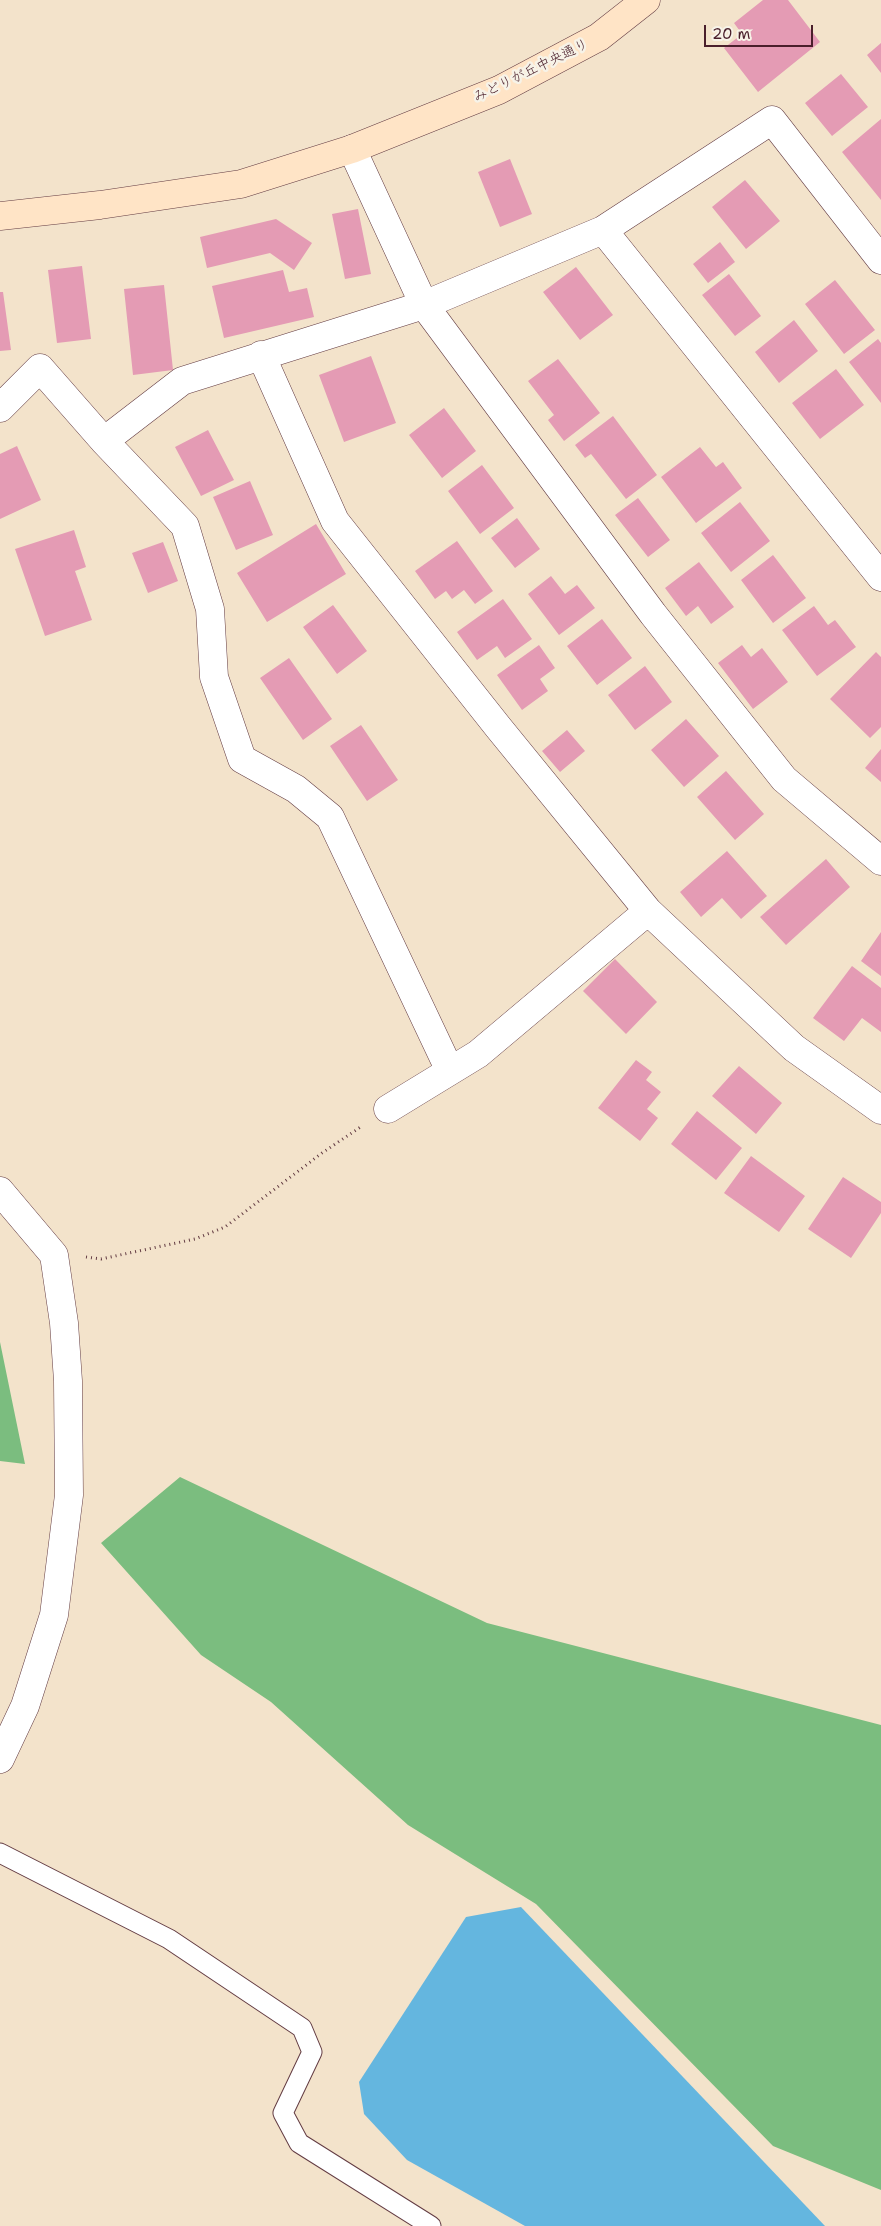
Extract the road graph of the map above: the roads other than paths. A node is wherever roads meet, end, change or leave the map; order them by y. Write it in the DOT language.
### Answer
graph roads {
  1 [pos="646,0"];
  2 [pos="352,149"];
  3 [pos="0,216"];
  4 [pos="603,230"];
  5 [pos="881,260"];
  6 [pos="424,305"];
  7 [pos="261,355"];
  8 [pos="0,408"];
  9 [pos="104,441"];
  10 [pos="881,577"];
  11 [pos="881,861"];
  12 [pos="648,911"];
  13 [pos="450,1071"];
  14 [pos="388,1109"];
  15 [pos="881,1110"];
  16 [pos="0,1191"];
  17 [pos="0,1759"];
  18 [pos="0,1853"];
  19 [pos="431,2226"];
  1 -- 2 [label="street, みどりが丘中央通り"];
  2 -- 3 [label="street, みどりが丘中央通り"];
  2 -- 6 [label="street"];
  4 -- 5 [label="street"];
  4 -- 6 [label="street"];
  4 -- 10 [label="street"];
  6 -- 7 [label="street"];
  6 -- 11 [label="street"];
  7 -- 9 [label="street"];
  7 -- 12 [label="street"];
  8 -- 9 [label="street"];
  9 -- 13 [label="street"];
  12 -- 13 [label="street"];
  12 -- 15 [label="street"];
  13 -- 14 [label="street"];
  16 -- 17 [label="street"];
  18 -- 19 [label="lane"];
}
